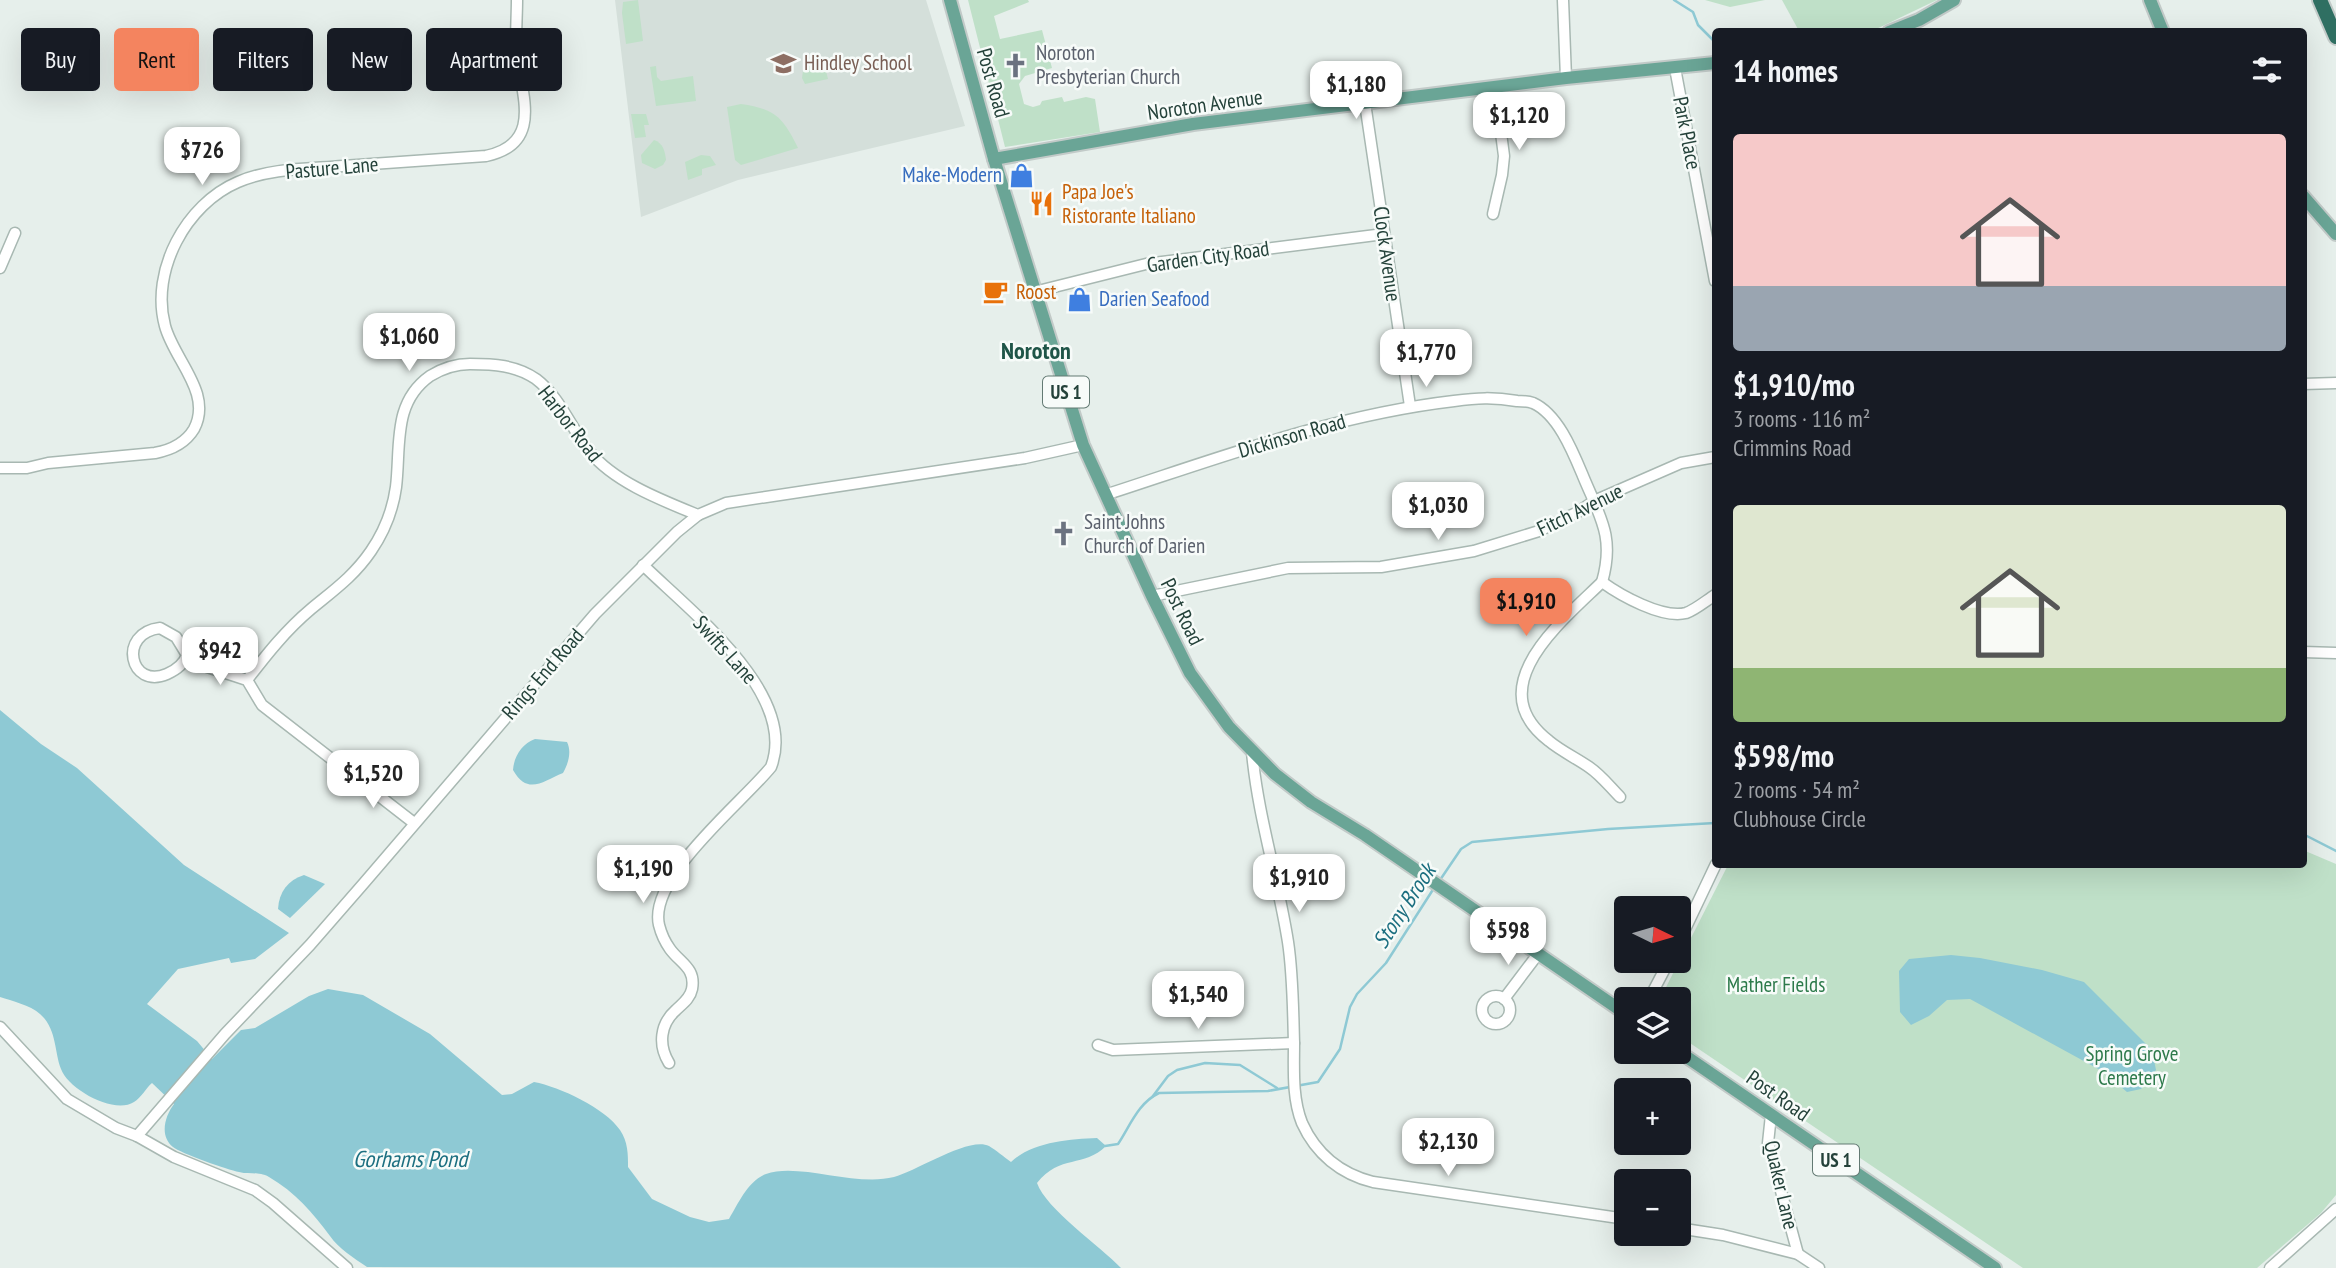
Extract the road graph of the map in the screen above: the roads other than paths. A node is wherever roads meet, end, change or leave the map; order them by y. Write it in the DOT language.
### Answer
graph roads {
  1 [pos="517,0"];
  2 [pos="950,0"];
  3 [pos="1563,0"];
  4 [pos="1954,0"];
  5 [pos="2150,0"];
  6 [pos="2320,0"];
  7 [pos="1899,28"];
  8 [pos="2161,28"];
  9 [pos="2336,37"];
  10 [pos="1712,63"];
  11 [pos="1675,68"];
  12 [pos="1566,78"];
  13 [pos="1495,87"];
  14 [pos="1365,103"];
  15 [pos="994,159"];
  16 [pos="2307,201"];
  17 [pos="1493,214"];
  18 [pos="15,233"];
  19 [pos="1384,234"];
  20 [pos="2336,234"];
  21 [pos="1712,265"];
  22 [pos="0,268"];
  23 [pos="1034,292"];
  24 [pos="2336,383"];
  25 [pos="2307,384"];
  26 [pos="1410,406"];
  27 [pos="1083,445"];
  28 [pos="1712,458"];
  29 [pos="0,468"];
  30 [pos="1105,495"];
  31 [pos="1594,501"];
  32 [pos="698,514"];
  33 [pos="643,565"];
  34 [pos="1602,582"];
  35 [pos="1152,596"];
  36 [pos="1712,597"];
  37 [pos="2307,652"];
  38 [pos="2336,653"];
  39 [pos="186,660"];
  40 [pos="247,680"];
  41 [pos="1252,752"];
  42 [pos="1620,797"];
  43 [pos="414,823"];
  44 [pos="1714,868"];
  45 [pos="1691,917"];
  46 [pos="1538,954"];
  47 [pos="1504,999"];
  48 [pos="1614,1006"];
  49 [pos="0,1027"];
  50 [pos="5,1038"];
  51 [pos="1294,1043"];
  52 [pos="1098,1045"];
  53 [pos="1691,1060"];
  54 [pos="668,1063"];
  55 [pos="1771,1115"];
  56 [pos="137,1136"];
  57 [pos="2336,1209"];
  58 [pos="1614,1217"];
  59 [pos="1691,1230"];
  60 [pos="1798,1254"];
  61 [pos="347,1268"];
  62 [pos="1819,1268"];
  63 [pos="1995,1268"];
  64 [pos="2270,1268"];
  1 -- 29 [label="street, Pasture Lane"];
  2 -- 15 [label="main road, Post Road / US 1"];
  3 -- 12 [label="street"];
  4 -- 7 [label="main road"];
  5 -- 8 [label="main road"];
  6 -- 9 [label="highway"];
  10 -- 11 [label="main road, Noroton Avenue"];
  11 -- 12 [label="main road, Noroton Avenue"];
  11 -- 21 [label="street, Park Place"];
  12 -- 13 [label="main road, Noroton Avenue"];
  13 -- 14 [label="main road, Noroton Avenue"];
  13 -- 17 [label="street"];
  14 -- 15 [label="main road, Noroton Avenue"];
  14 -- 19 [label="street, Clock Avenue"];
  15 -- 23 [label="main road, Post Road / US 1"];
  16 -- 20 [label="main road"];
  18 -- 22 [label="street"];
  19 -- 23 [label="street, Garden City Road"];
  19 -- 26 [label="street, Clock Avenue"];
  23 -- 27 [label="main road, Post Road / US 1"];
  24 -- 25 [label="street"];
  26 -- 30 [label="street, Dickinson Road"];
  26 -- 31 [label="street, Dickinson Road"];
  27 -- 30 [label="main road, Post Road / US 1"];
  27 -- 32 [label="street, Rings End Road"];
  28 -- 31 [label="street, Fitch Avenue"];
  30 -- 35 [label="main road, Post Road / US 1"];
  31 -- 34 [label="street, Dickinson Road"];
  31 -- 35 [label="street, Fitch Avenue"];
  32 -- 33 [label="street, Rings End Road"];
  32 -- 40 [label="street, Harbor Road"];
  33 -- 43 [label="street, Rings End Road"];
  33 -- 54 [label="street, Swifts Lane"];
  34 -- 36 [label="street"];
  34 -- 42 [label="street"];
  35 -- 41 [label="main road, Post Road / US 1"];
  37 -- 38 [label="street"];
  39 -- 39 [label="street"];
  39 -- 40 [label="street"];
  40 -- 43 [label="street"];
  41 -- 46 [label="main road, Post Road / US 1"];
  41 -- 51 [label="street"];
  43 -- 56 [label="street, Rings End Road"];
  44 -- 45 [label="street"];
  46 -- 47 [label="street"];
  46 -- 48 [label="main road, Post Road / US 1"];
  49 -- 50 [label="street"];
  50 -- 56 [label="street"];
  51 -- 52 [label="street"];
  51 -- 58 [label="street"];
  53 -- 55 [label="main road, Post Road / US 1"];
  55 -- 60 [label="street, Quaker Lane"];
  55 -- 63 [label="main road, Post Road / US 1"];
  56 -- 61 [label="street"];
  57 -- 64 [label="street"];
  59 -- 60 [label="street"];
  60 -- 62 [label="street"];
}
